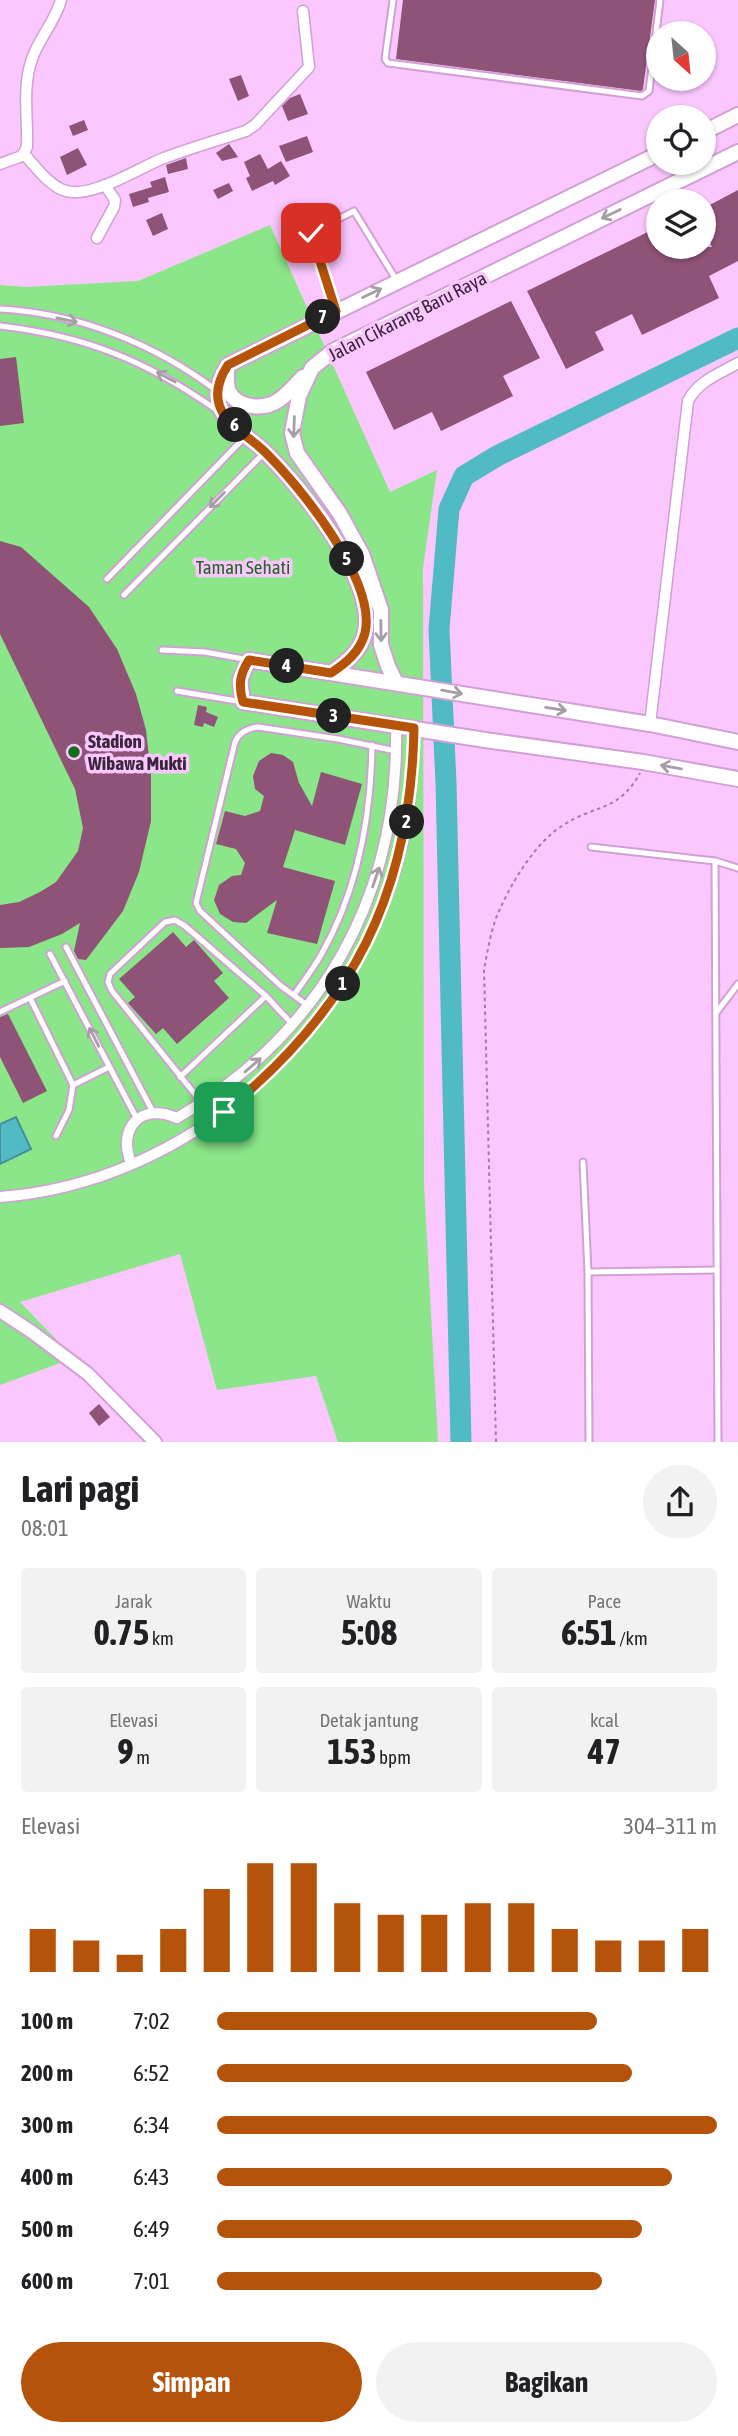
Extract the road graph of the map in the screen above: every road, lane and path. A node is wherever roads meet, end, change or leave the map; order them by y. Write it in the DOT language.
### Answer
graph roads {
  1 [pos="61,0"];
  2 [pos="393,0"];
  3 [pos="660,0"];
  4 [pos="303,11"];
  5 [pos="738,115"];
  6 [pos="716,126"];
  7 [pos="738,152"];
  8 [pos="24,154"];
  9 [pos="646,160"];
  10 [pos="0,164"];
  11 [pos="105,185"];
  12 [pos="97,238"];
  13 [pos="397,281"];
  14 [pos="0,309"];
  15 [pos="336,311"];
  16 [pos="0,326"];
  17 [pos="738,363"];
  18 [pos="228,365"];
  19 [pos="312,368"];
  20 [pos="217,391"];
  21 [pos="223,415"];
  22 [pos="247,435"];
  23 [pos="265,452"];
  24 [pos="107,579"];
  25 [pos="124,595"];
  26 [pos="162,650"];
  27 [pos="249,660"];
  28 [pos="331,673"];
  29 [pos="396,683"];
  30 [pos="177,691"];
  31 [pos="243,702"];
  32 [pos="650,724"];
  33 [pos="396,725"];
  34 [pos="415,728"];
  35 [pos="738,741"];
  36 [pos="372,745"];
  37 [pos="396,751"];
  38 [pos="643,762"];
  39 [pos="738,779"];
  40 [pos="591,847"];
  41 [pos="715,861"];
  42 [pos="738,868"];
  43 [pos="66,947"];
  44 [pos="50,954"];
  45 [pos="65,981"];
  46 [pos="738,984"];
  47 [pos="294,995"];
  48 [pos="266,996"];
  49 [pos="30,998"];
  50 [pos="309,1006"];
  51 [pos="0,1012"];
  52 [pos="716,1013"];
  53 [pos="293,1025"];
  54 [pos="109,1067"];
  55 [pos="180,1077"];
  56 [pos="72,1084"];
  57 [pos="202,1103"];
  58 [pos="153,1112"];
  59 [pos="177,1118"];
  60 [pos="137,1119"];
  61 [pos="56,1136"];
  62 [pos="186,1136"];
  63 [pos="583,1162"];
  64 [pos="131,1163"];
  65 [pos="0,1197"];
  66 [pos="718,1270"];
  67 [pos="588,1272"];
  68 [pos="0,1311"];
  69 [pos="155,1442"];
  70 [pos="496,1442"];
  71 [pos="589,1442"];
  72 [pos="718,1442"];
  1 -- 8 [label="street"];
  2 -- 3 [label="lane"];
  4 -- 11 [label="street"];
  5 -- 6 [label="main road"];
  7 -- 19 [label="main road, Jalan Cikarang Baru Raya, one-way"];
  8 -- 10 [label="street"];
  8 -- 11 [label="street"];
  9 -- 13 [label="main road, Jalan Cikarang Baru Raya"];
  11 -- 12 [label="street"];
  15 -- 13 [label="main road, Jalan Cikarang Baru Raya, one-way"];
  13 -- 15 [label="lane"];
  14 -- 20 [label="lane, one-way"];
  15 -- 18 [label="main road, Jalan Cikarang Baru Raya"];
  21 -- 16 [label="lane, one-way"];
  17 -- 32 [label="street"];
  18 -- 19 [label="main road"];
  18 -- 20 [label="main road"];
  19 -- 29 [label="main road, Jalan Cikarang Baru Raya, one-way"];
  20 -- 21 [label="main road"];
  21 -- 22 [label="main road"];
  22 -- 23 [label="main road"];
  22 -- 24 [label="lane"];
  23 -- 25 [label="lane, one-way"];
  23 -- 28 [label="main road"];
  26 -- 27 [label="lane"];
  27 -- 28 [label="main road"];
  27 -- 31 [label="main road"];
  28 -- 29 [label="main road"];
  29 -- 32 [label="main road, one-way"];
  30 -- 31 [label="lane"];
  31 -- 33 [label="main road"];
  32 -- 35 [label="main road"];
  33 -- 34 [label="main road"];
  33 -- 37 [label="street"];
  34 -- 38 [label="main road"];
  34 -- 62 [label="street"];
  36 -- 37 [label="lane"];
  36 -- 47 [label="lane"];
  36 -- 47 [label="lane"];
  50 -- 37 [label="street, one-way"];
  39 -- 38 [label="main road, one-way"];
  38 -- 70 [label="path"];
  40 -- 41 [label="lane"];
  41 -- 42 [label="lane"];
  41 -- 52 [label="lane"];
  43 -- 58 [label="lane"];
  44 -- 45 [label="lane"];
  45 -- 49 [label="lane"];
  54 -- 45 [label="lane, one-way"];
  46 -- 52 [label="lane"];
  47 -- 50 [label="lane"];
  48 -- 53 [label="lane"];
  48 -- 55 [label="lane"];
  48 -- 55 [label="lane"];
  49 -- 51 [label="lane"];
  49 -- 56 [label="lane"];
  50 -- 53 [label="street"];
  52 -- 66 [label="lane"];
  57 -- 53 [label="street, one-way"];
  54 -- 56 [label="lane"];
  54 -- 60 [label="lane"];
  55 -- 57 [label="lane"];
  56 -- 61 [label="lane"];
  57 -- 59 [label="street"];
  58 -- 59 [label="street"];
  58 -- 60 [label="street"];
  59 -- 62 [label="street"];
  60 -- 64 [label="street"];
  62 -- 64 [label="street"];
  63 -- 67 [label="lane"];
  64 -- 65 [label="street"];
  66 -- 67 [label="lane"];
  66 -- 72 [label="lane"];
  67 -- 71 [label="lane"];
  68 -- 69 [label="street"];
}
